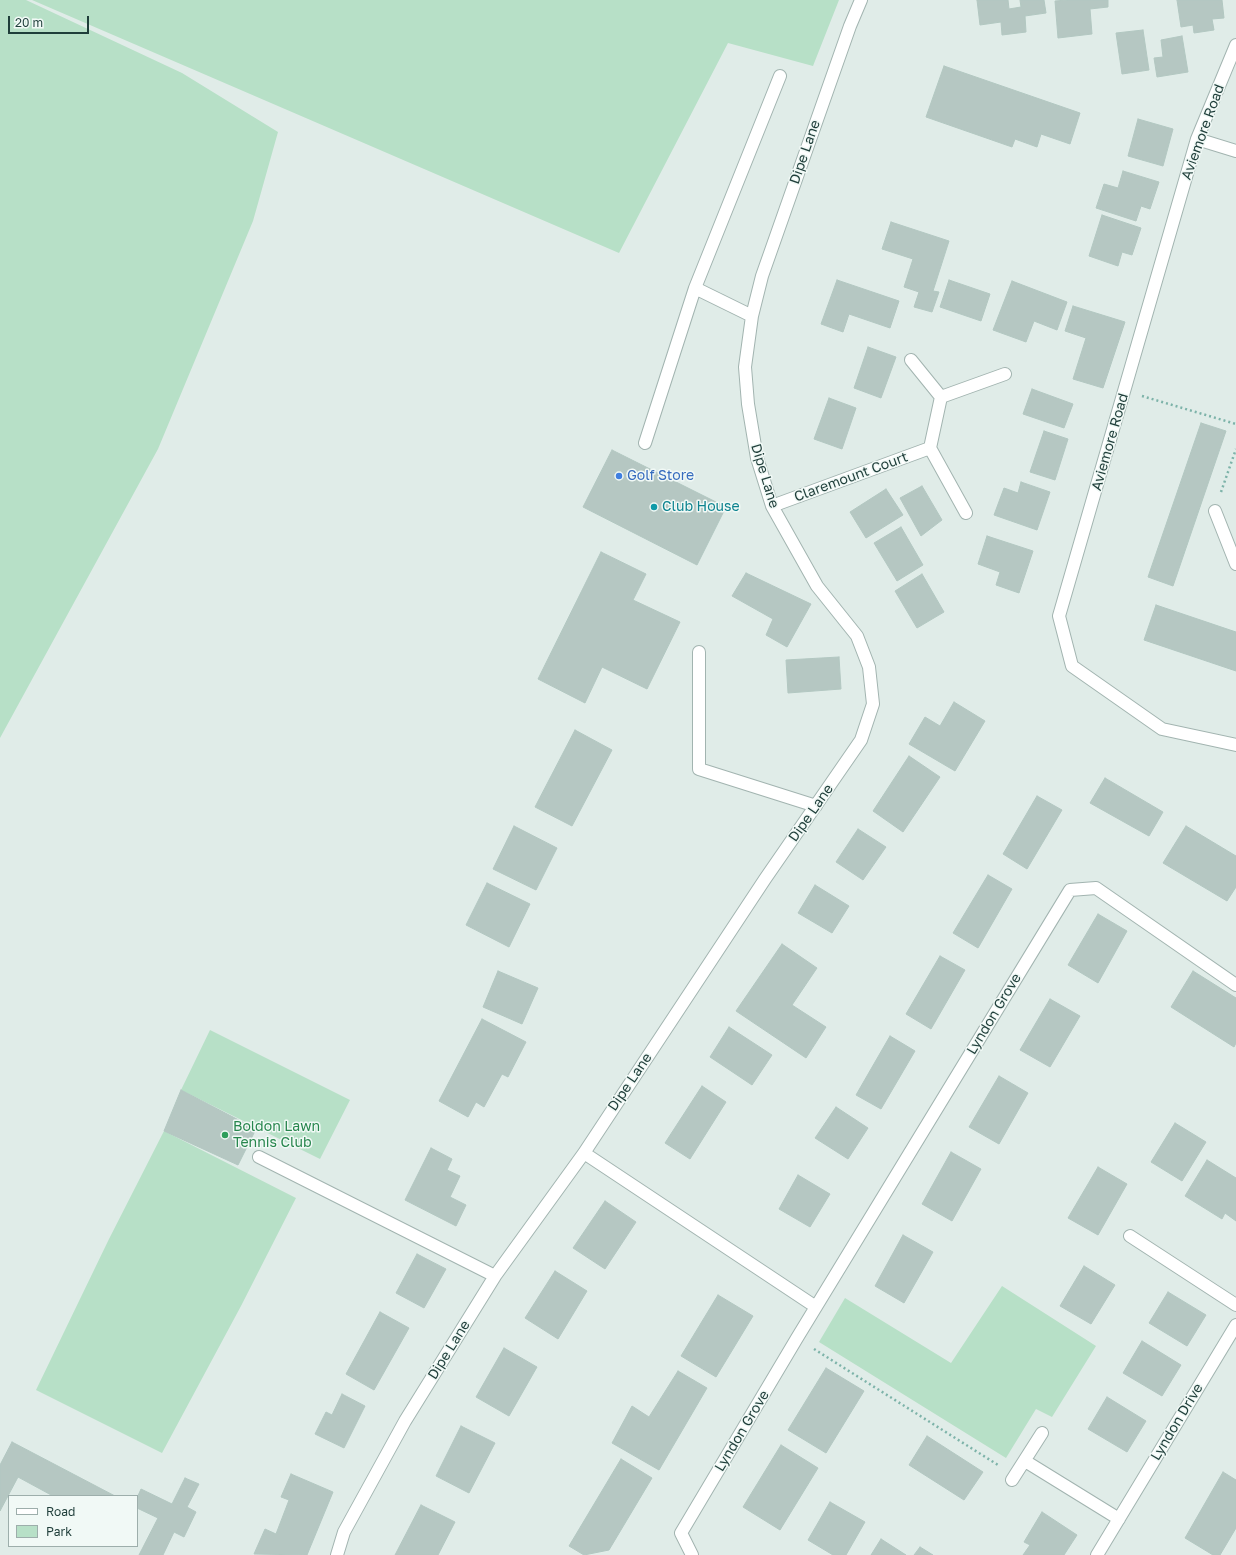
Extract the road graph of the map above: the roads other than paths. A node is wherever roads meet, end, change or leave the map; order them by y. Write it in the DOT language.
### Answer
graph roads {
  1 [pos="860,0"];
  2 [pos="1236,45"];
  3 [pos="780,76"];
  4 [pos="1197,139"];
  5 [pos="1236,151"];
  6 [pos="695,288"];
  7 [pos="752,316"];
  8 [pos="911,360"];
  9 [pos="1005,374"];
  10 [pos="941,397"];
  11 [pos="644,443"];
  12 [pos="930,448"];
  13 [pos="772,506"];
  14 [pos="1215,511"];
  15 [pos="966,513"];
  16 [pos="1236,564"];
  17 [pos="699,652"];
  18 [pos="1236,745"];
  19 [pos="816,806"];
  20 [pos="1236,985"];
  21 [pos="584,1152"];
  22 [pos="260,1157"];
  23 [pos="1130,1236"];
  24 [pos="495,1276"];
  25 [pos="1236,1305"];
  26 [pos="816,1307"];
  27 [pos="1236,1324"];
  28 [pos="1042,1433"];
  29 [pos="1025,1461"];
  30 [pos="1014,1478"];
  31 [pos="1119,1519"];
  32 [pos="338,1555"];
  33 [pos="692,1555"];
  34 [pos="1097,1555"];
  1 -- 7 [label="street, Dipe Lane"];
  2 -- 4 [label="street, Aviemore Road"];
  3 -- 6 [label="street"];
  4 -- 5 [label="street"];
  4 -- 18 [label="street, Aviemore Road"];
  6 -- 7 [label="street"];
  6 -- 11 [label="street"];
  7 -- 13 [label="street, Dipe Lane"];
  8 -- 10 [label="street"];
  9 -- 10 [label="street"];
  10 -- 12 [label="street"];
  12 -- 13 [label="street, Claremount Court"];
  12 -- 15 [label="street"];
  13 -- 19 [label="street, Dipe Lane"];
  14 -- 16 [label="street"];
  17 -- 19 [label="street"];
  19 -- 21 [label="street, Dipe Lane"];
  20 -- 26 [label="street, Lyndon Grove"];
  21 -- 24 [label="street, Dipe Lane"];
  21 -- 26 [label="street"];
  22 -- 24 [label="street"];
  23 -- 25 [label="street"];
  24 -- 32 [label="street, Dipe Lane"];
  26 -- 33 [label="street, Lyndon Grove"];
  27 -- 31 [label="street, Lyndon Drive"];
  28 -- 29 [label="street"];
  29 -- 30 [label="street"];
  29 -- 31 [label="street"];
  31 -- 34 [label="street, Lyndon Drive"];
}
